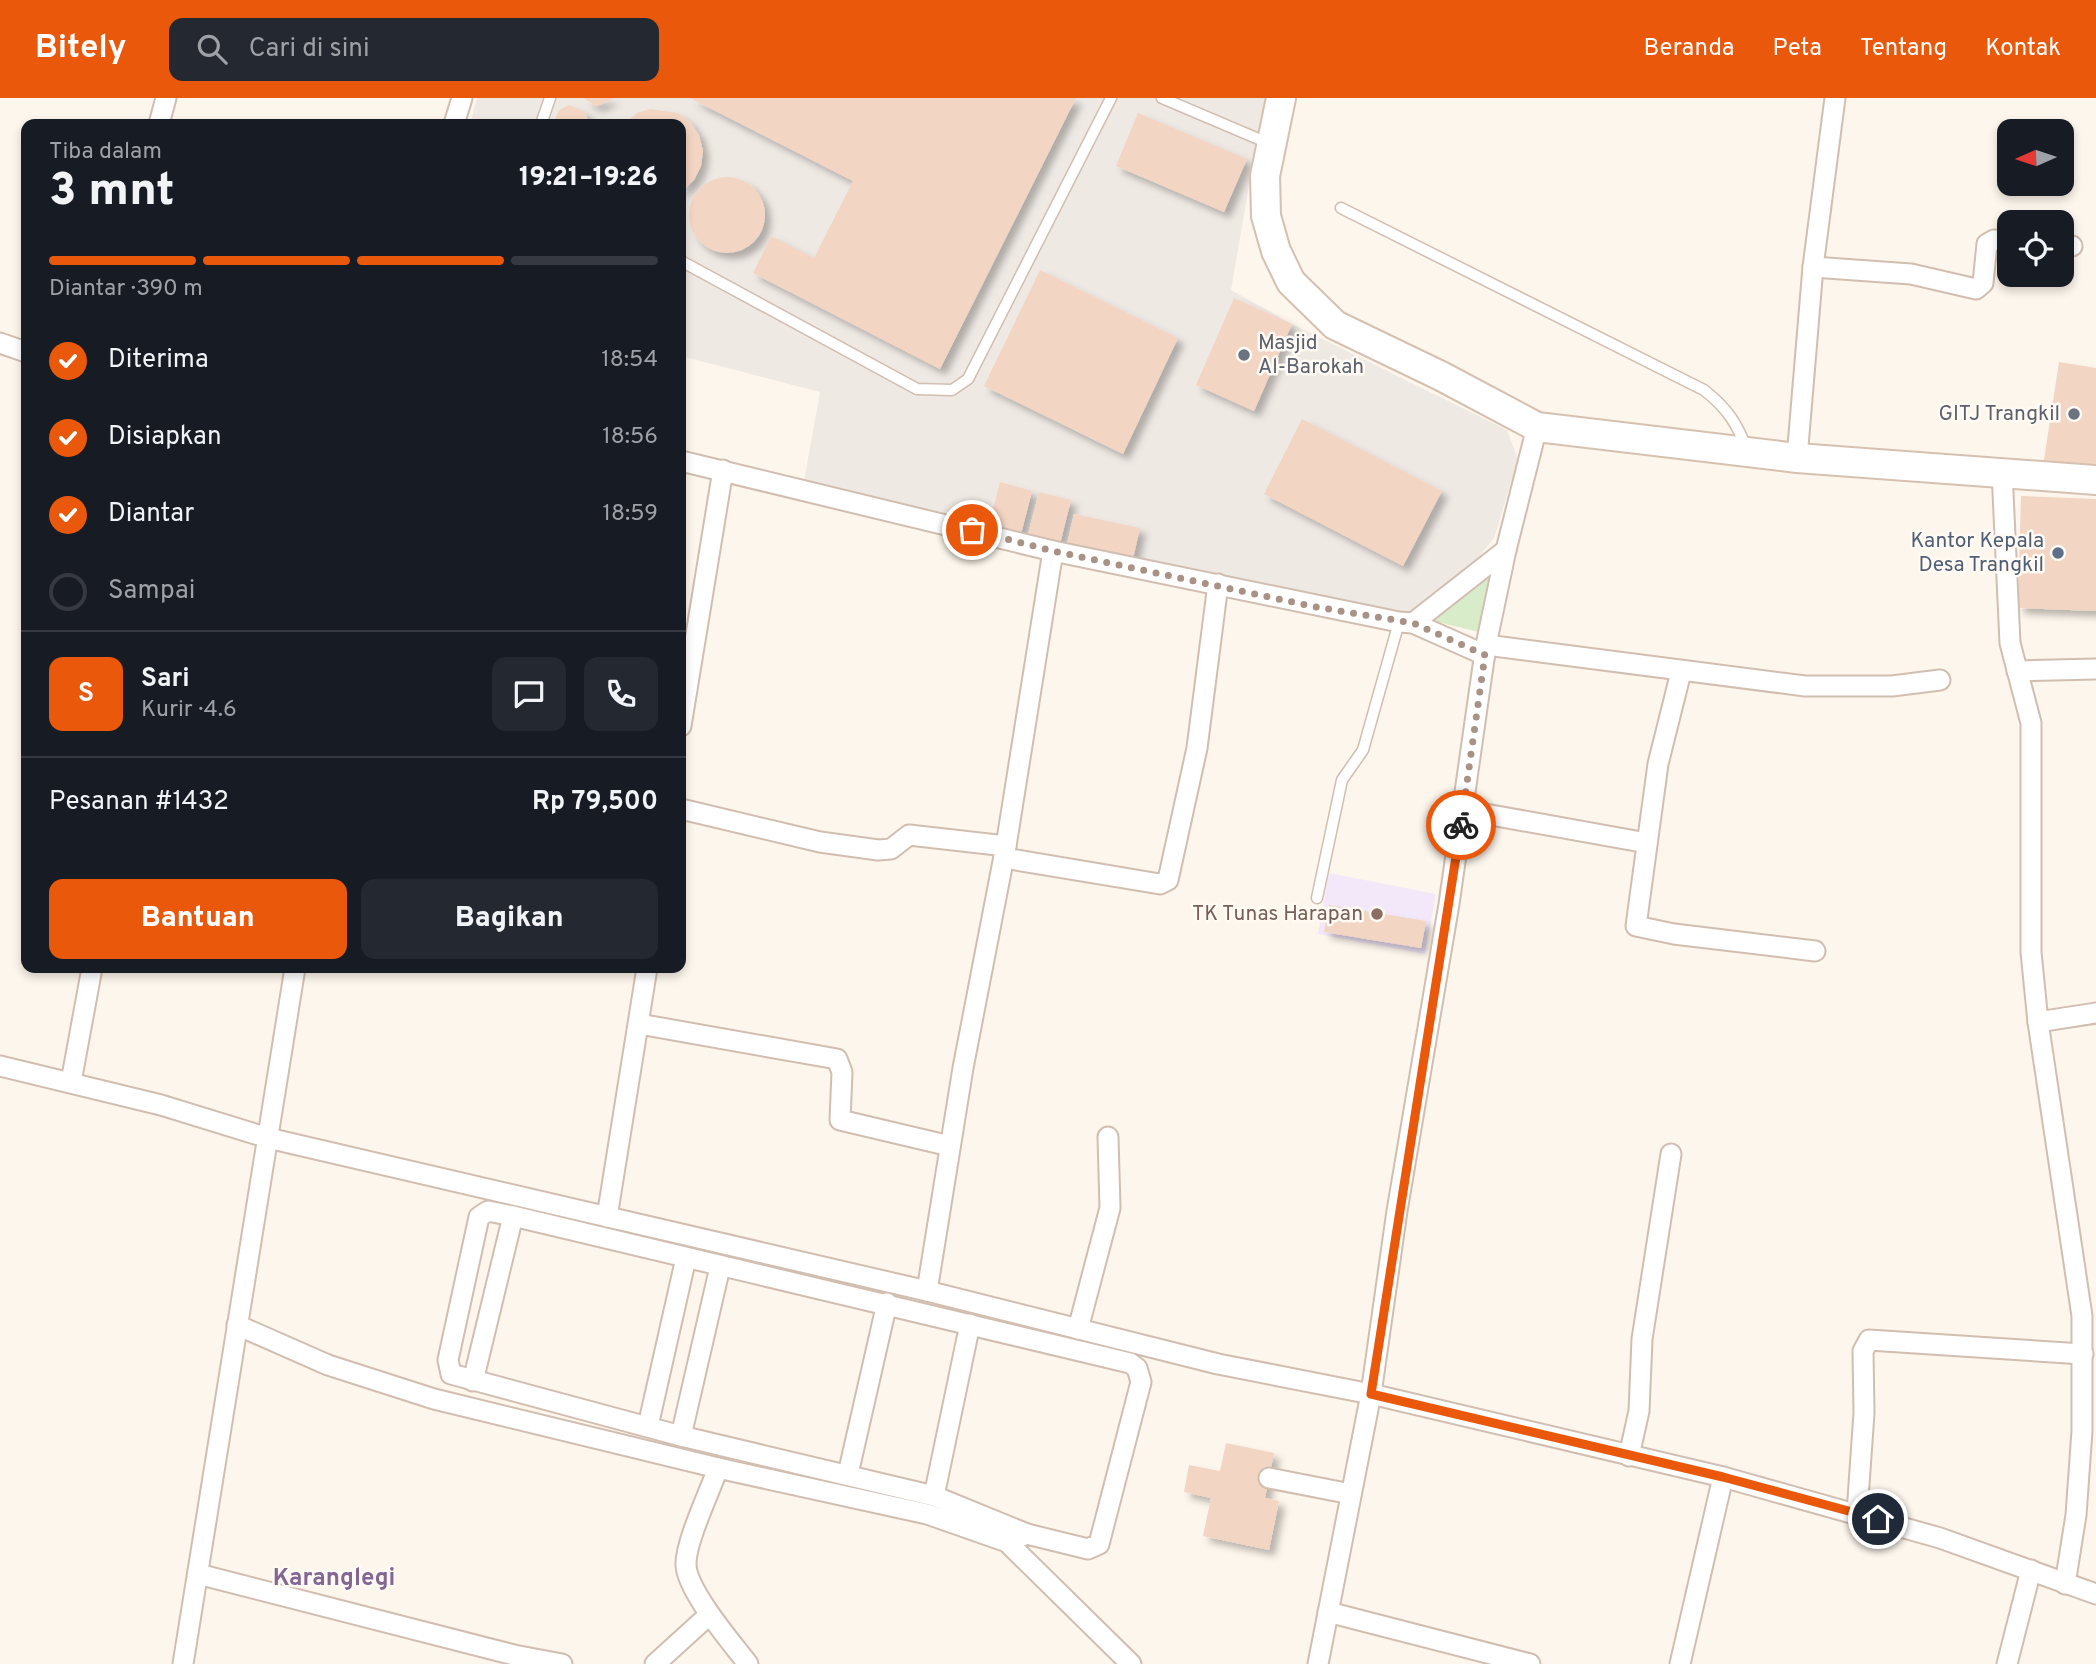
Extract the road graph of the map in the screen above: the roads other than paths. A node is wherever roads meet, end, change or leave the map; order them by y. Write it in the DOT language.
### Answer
graph roads {
  1 [pos="166,98"];
  2 [pos="462,98"];
  3 [pos="550,98"];
  4 [pos="1111,98"];
  5 [pos="1162,98"];
  6 [pos="1281,98"];
  7 [pos="1835,98"];
  8 [pos="160,119"];
  9 [pos="456,119"];
  10 [pos="543,119"];
  11 [pos="1271,144"];
  12 [pos="1341,208"];
  13 [pos="1997,240"];
  14 [pos="686,264"];
  15 [pos="1813,267"];
  16 [pos="0,344"];
  17 [pos="21,350"];
  18 [pos="1537,427"];
  19 [pos="1748,450"];
  20 [pos="1797,458"];
  21 [pos="686,462"];
  22 [pos="723,470"];
  23 [pos="2003,471"];
  24 [pos="2096,480"];
  25 [pos="1506,550"];
  26 [pos="1053,551"];
  27 [pos="1218,584"];
  28 [pos="1406,622"];
  29 [pos="1485,650"];
  30 [pos="2096,669"];
  31 [pos="2017,671"];
  32 [pos="1681,672"];
  33 [pos="1940,680"];
  34 [pos="686,696"];
  35 [pos="686,810"];
  36 [pos="1463,810"];
  37 [pos="1647,843"];
  38 [pos="1005,852"];
  39 [pos="1317,898"];
  40 [pos="1815,951"];
  41 [pos="91,973"];
  42 [pos="294,973"];
  43 [pos="646,973"];
  44 [pos="2096,1013"];
  45 [pos="2038,1021"];
  46 [pos="639,1024"];
  47 [pos="0,1066"];
  48 [pos="71,1082"];
  49 [pos="1108,1137"];
  50 [pos="268,1138"];
  51 [pos="950,1146"];
  52 [pos="1671,1154"];
  53 [pos="513,1216"];
  54 [pos="607,1217"];
  55 [pos="686,1258"];
  56 [pos="720,1267"];
  57 [pos="927,1291"];
  58 [pos="887,1303"];
  59 [pos="970,1324"];
  60 [pos="237,1325"];
  61 [pos="1078,1329"];
  62 [pos="2084,1354"];
  63 [pos="473,1381"];
  64 [pos="1371,1394"];
  65 [pos="649,1426"];
  66 [pos="681,1436"];
  67 [pos="1629,1456"];
  68 [pos="718,1468"];
  69 [pos="848,1474"];
  70 [pos="1723,1477"];
  71 [pos="1269,1478"];
  72 [pos="1351,1494"];
  73 [pos="934,1496"];
  74 [pos="1857,1513"];
  75 [pos="1027,1534"];
  76 [pos="1007,1542"];
  77 [pos="2031,1570"];
  78 [pos="198,1573"];
  79 [pos="2066,1584"];
  80 [pos="2096,1594"];
  81 [pos="1328,1612"];
  82 [pos="709,1615"];
  83 [pos="183,1664"];
  84 [pos="562,1664"];
  85 [pos="655,1664"];
  86 [pos="748,1664"];
  87 [pos="1130,1664"];
  88 [pos="1318,1664"];
  89 [pos="1530,1664"];
  90 [pos="1680,1664"];
  91 [pos="2007,1664"];
  1 -- 8 [label="street"];
  2 -- 9 [label="street"];
  3 -- 10 [label="lane"];
  4 -- 14 [label="lane"];
  5 -- 11 [label="lane"];
  6 -- 11 [label="street"];
  7 -- 15 [label="street"];
  11 -- 18 [label="street"];
  12 -- 19 [label="lane"];
  13 -- 15 [label="street"];
  15 -- 20 [label="street"];
  16 -- 17 [label="street"];
  18 -- 19 [label="street"];
  18 -- 25 [label="street"];
  19 -- 20 [label="street"];
  20 -- 23 [label="street"];
  21 -- 22 [label="street"];
  22 -- 26 [label="street"];
  22 -- 34 [label="street"];
  23 -- 24 [label="street"];
  23 -- 31 [label="street"];
  25 -- 28 [label="street"];
  25 -- 29 [label="street"];
  26 -- 27 [label="street"];
  26 -- 38 [label="street"];
  27 -- 28 [label="street"];
  27 -- 38 [label="street"];
  28 -- 29 [label="street"];
  28 -- 39 [label="lane"];
  29 -- 32 [label="street"];
  29 -- 36 [label="street"];
  30 -- 31 [label="street"];
  31 -- 45 [label="street"];
  32 -- 33 [label="street"];
  32 -- 37 [label="street"];
  35 -- 38 [label="street"];
  36 -- 37 [label="street"];
  36 -- 64 [label="street"];
  37 -- 40 [label="street"];
  38 -- 51 [label="street"];
  41 -- 48 [label="street"];
  42 -- 50 [label="street"];
  43 -- 46 [label="street"];
  44 -- 45 [label="street"];
  45 -- 62 [label="street"];
  46 -- 51 [label="street"];
  46 -- 54 [label="street"];
  47 -- 48 [label="street"];
  48 -- 50 [label="street"];
  49 -- 61 [label="street"];
  50 -- 54 [label="street"];
  50 -- 60 [label="street"];
  51 -- 57 [label="street"];
  52 -- 67 [label="street"];
  53 -- 55 [label="street"];
  53 -- 63 [label="street"];
  53 -- 63 [label="street"];
  54 -- 57 [label="street"];
  55 -- 56 [label="street"];
  55 -- 65 [label="street"];
  56 -- 58 [label="street"];
  56 -- 66 [label="street"];
  57 -- 61 [label="street"];
  58 -- 59 [label="street"];
  58 -- 69 [label="street"];
  59 -- 73 [label="street"];
  59 -- 75 [label="street"];
  60 -- 68 [label="street"];
  60 -- 78 [label="street"];
  61 -- 64 [label="street"];
  62 -- 74 [label="street"];
  62 -- 79 [label="street"];
  63 -- 65 [label="street"];
  64 -- 67 [label="street"];
  64 -- 72 [label="street"];
  65 -- 66 [label="street"];
  66 -- 69 [label="street"];
  67 -- 70 [label="street"];
  68 -- 76 [label="street"];
  68 -- 82 [label="street"];
  69 -- 73 [label="street"];
  70 -- 74 [label="street"];
  70 -- 90 [label="street"];
  71 -- 72 [label="street"];
  72 -- 81 [label="street"];
  73 -- 75 [label="street"];
  74 -- 77 [label="street"];
  75 -- 76 [label="street"];
  76 -- 87 [label="street"];
  77 -- 79 [label="street"];
  77 -- 91 [label="street"];
  78 -- 83 [label="street"];
  78 -- 84 [label="street"];
  79 -- 80 [label="street"];
  81 -- 88 [label="street"];
  81 -- 89 [label="street"];
  82 -- 85 [label="street"];
  82 -- 86 [label="street"];
}
